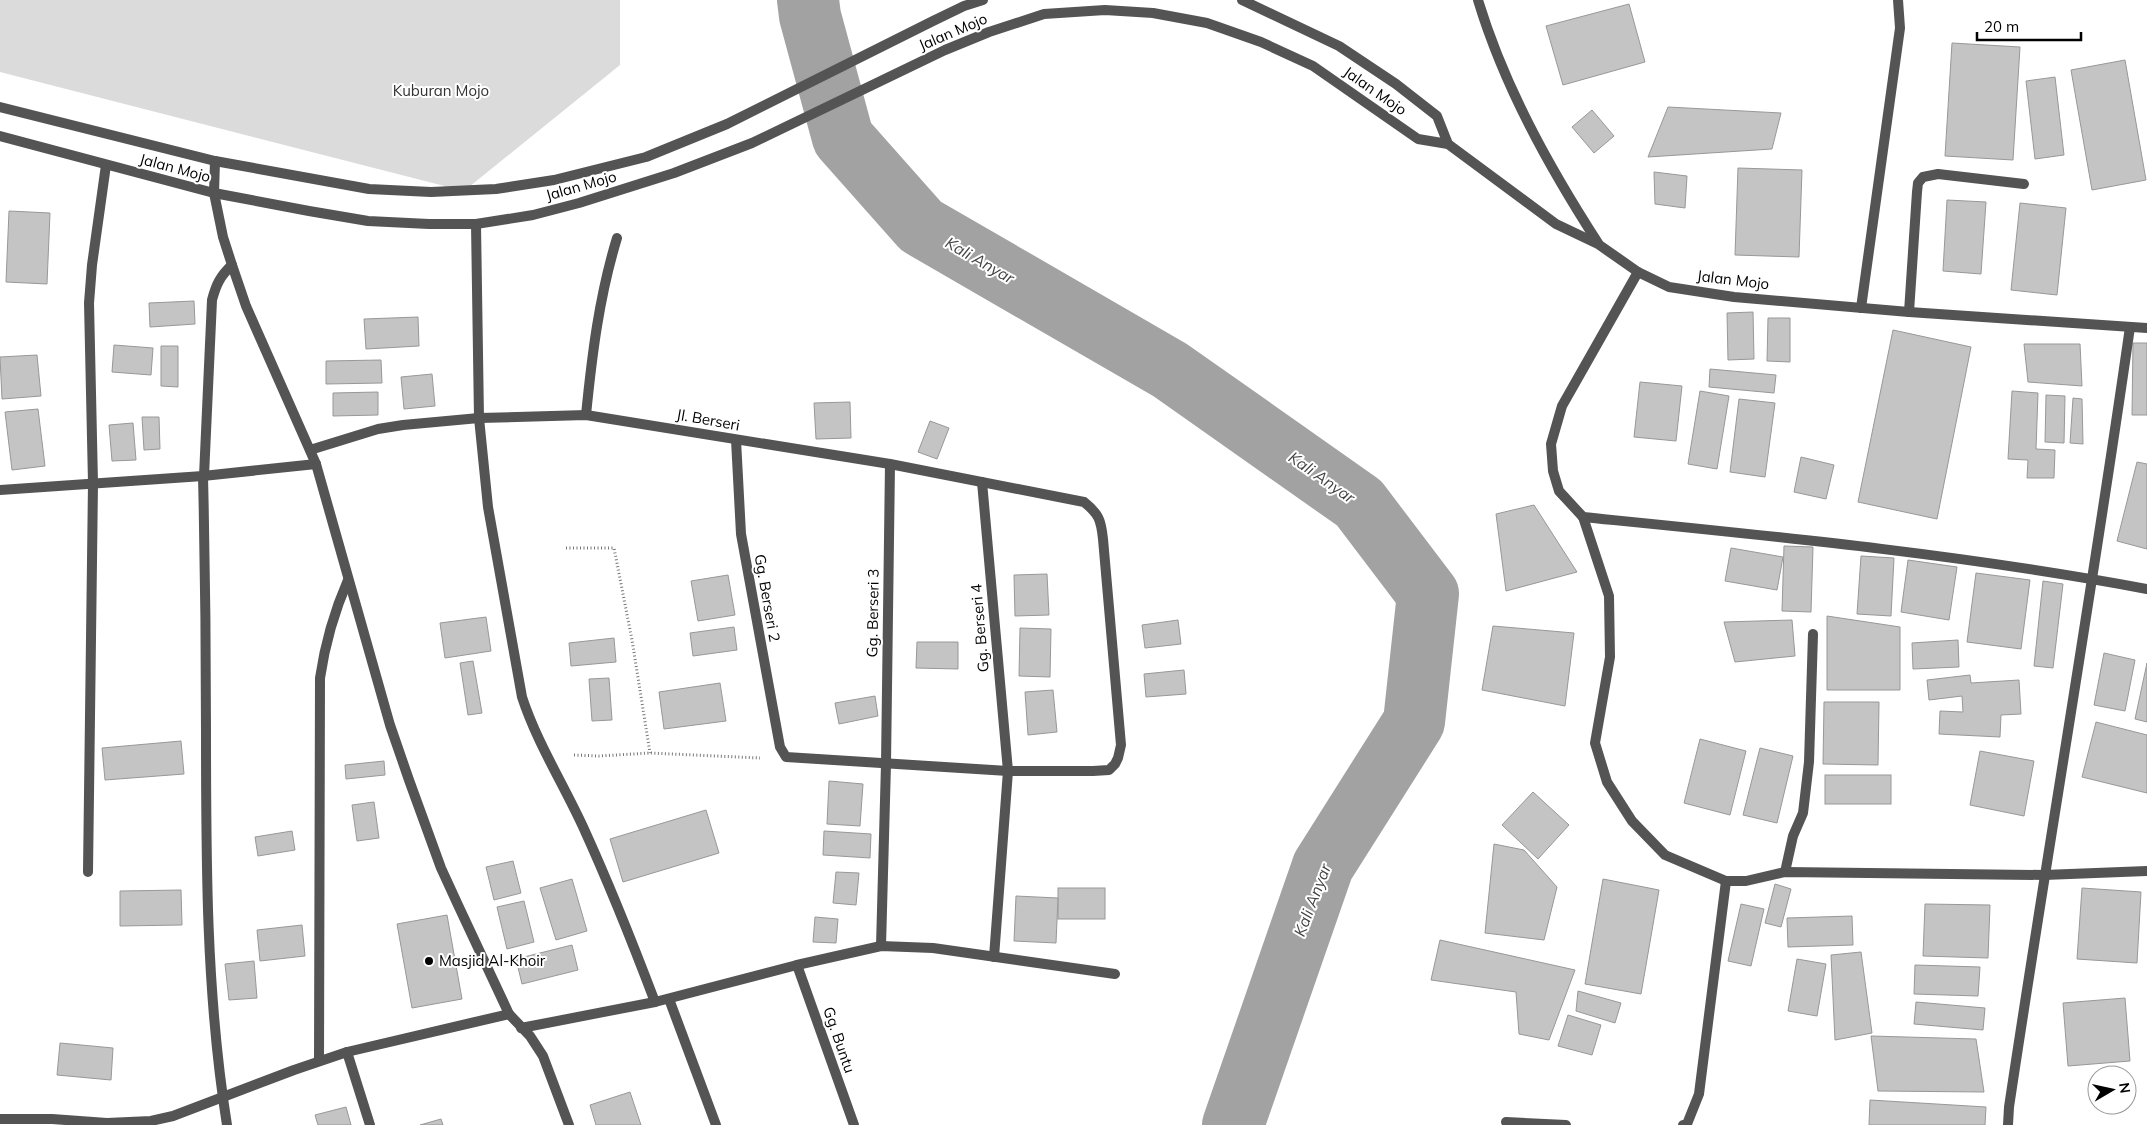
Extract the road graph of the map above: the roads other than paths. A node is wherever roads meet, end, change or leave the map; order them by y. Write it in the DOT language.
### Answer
graph roads {
  1 [pos="983,0"];
  2 [pos="1242,0"];
  3 [pos="1478,0"];
  4 [pos="1898,0"];
  5 [pos="0,107"];
  6 [pos="0,136"];
  7 [pos="1448,144"];
  8 [pos="215,161"];
  9 [pos="106,164"];
  10 [pos="2024,184"];
  11 [pos="214,194"];
  12 [pos="476,224"];
  13 [pos="617,238"];
  14 [pos="1598,244"];
  15 [pos="232,265"];
  16 [pos="1638,272"];
  17 [pos="1861,308"];
  18 [pos="1909,312"];
  19 [pos="2130,327"];
  20 [pos="2147,328"];
  21 [pos="586,415"];
  22 [pos="479,418"];
  23 [pos="736,440"];
  24 [pos="310,450"];
  25 [pos="316,464"];
  26 [pos="890,464"];
  27 [pos="203,476"];
  28 [pos="982,482"];
  29 [pos="93,483"];
  30 [pos="0,490"];
  31 [pos="1583,517"];
  32 [pos="2091,578"];
  33 [pos="348,580"];
  34 [pos="2147,589"];
  35 [pos="1812,634"];
  36 [pos="886,764"];
  37 [pos="1008,771"];
  38 [pos="2147,870"];
  39 [pos="88,872"];
  40 [pos="1785,872"];
  41 [pos="2044,875"];
  42 [pos="1726,881"];
  43 [pos="881,946"];
  44 [pos="994,957"];
  45 [pos="797,965"];
  46 [pos="1115,974"];
  47 [pos="669,999"];
  48 [pos="655,1002"];
  49 [pos="510,1014"];
  50 [pos="521,1028"];
  51 [pos="347,1052"];
  52 [pos="319,1061"];
  53 [pos="222,1098"];
  54 [pos="0,1119"];
  55 [pos="1506,1122"];
  56 [pos="227,1125"];
  57 [pos="370,1125"];
  58 [pos="570,1125"];
  59 [pos="716,1125"];
  60 [pos="854,1125"];
  61 [pos="1566,1125"];
  62 [pos="1683,1125"];
  63 [pos="2008,1125"];
  1 -- 8 [label="street"];
  2 -- 7 [label="street"];
  3 -- 14 [label="street"];
  4 -- 17 [label="street"];
  5 -- 8 [label="street"];
  6 -- 9 [label="street, Jalan Mojo"];
  7 -- 12 [label="street, Jalan Mojo"];
  7 -- 14 [label="street, Jalan Mojo"];
  8 -- 11 [label="street"];
  9 -- 11 [label="street, Jalan Mojo"];
  9 -- 29 [label="street"];
  10 -- 18 [label="street"];
  11 -- 12 [label="street, Jalan Mojo"];
  11 -- 15 [label="street"];
  12 -- 22 [label="street"];
  13 -- 21 [label="street"];
  14 -- 16 [label="street, Jalan Mojo"];
  15 -- 24 [label="street"];
  15 -- 27 [label="street"];
  16 -- 17 [label="street, Jalan Mojo"];
  16 -- 31 [label="street"];
  17 -- 18 [label="street, Jalan Mojo"];
  18 -- 19 [label="street, Jalan Mojo"];
  19 -- 20 [label="street, Jalan Mojo"];
  19 -- 32 [label="street"];
  21 -- 22 [label="street, Jl. Berseri"];
  21 -- 23 [label="street, Jl. Berseri"];
  22 -- 24 [label="street, Jl. Berseri"];
  22 -- 48 [label="street"];
  23 -- 26 [label="street, Jl. Berseri"];
  23 -- 36 [label="street, Gg. Berseri 2"];
  24 -- 25 [label="street"];
  25 -- 27 [label="street"];
  25 -- 33 [label="street"];
  26 -- 28 [label="street, Jl. Berseri"];
  26 -- 36 [label="street, Gg. Berseri 3"];
  27 -- 29 [label="street"];
  27 -- 53 [label="street"];
  28 -- 37 [label="street, Gg. Berseri 4"];
  28 -- 37 [label="street, Jl. Berseri"];
  29 -- 30 [label="street"];
  29 -- 39 [label="street"];
  31 -- 32 [label="street"];
  31 -- 42 [label="street"];
  32 -- 34 [label="street"];
  32 -- 41 [label="street"];
  33 -- 49 [label="street"];
  33 -- 52 [label="street"];
  35 -- 40 [label="street"];
  36 -- 37 [label="street"];
  36 -- 43 [label="street, Gg. Berseri 3"];
  37 -- 44 [label="street, Gg. Berseri 4"];
  38 -- 41 [label="street"];
  40 -- 41 [label="street"];
  40 -- 42 [label="street"];
  41 -- 63 [label="street"];
  42 -- 62 [label="street"];
  43 -- 44 [label="street"];
  43 -- 45 [label="street"];
  44 -- 46 [label="street"];
  45 -- 47 [label="street"];
  45 -- 60 [label="street, Gg. Buntu"];
  47 -- 48 [label="street"];
  47 -- 59 [label="street"];
  48 -- 50 [label="street"];
  49 -- 50 [label="street"];
  49 -- 51 [label="street"];
  50 -- 58 [label="street"];
  51 -- 52 [label="street"];
  51 -- 57 [label="street"];
  52 -- 53 [label="street"];
  53 -- 54 [label="street"];
  53 -- 56 [label="street"];
  55 -- 61 [label="street"];
}
